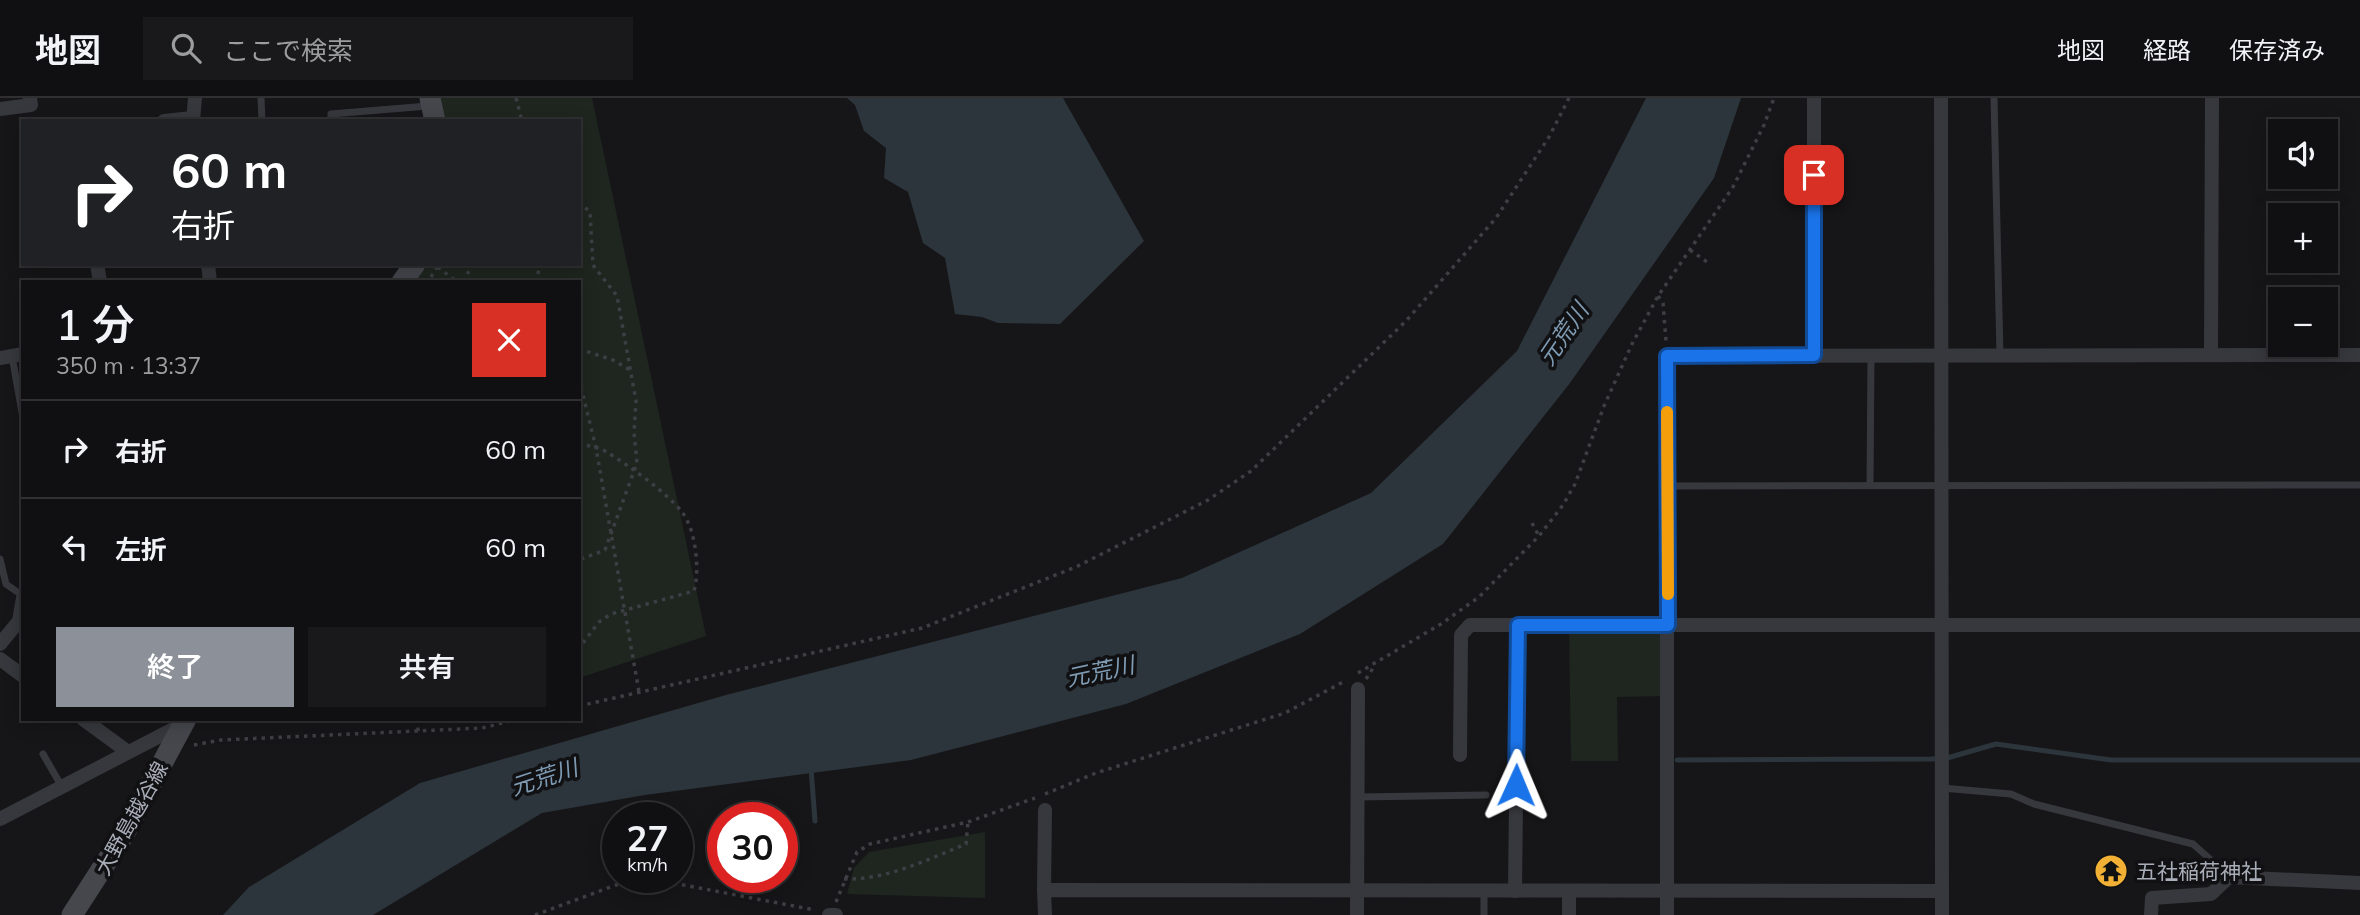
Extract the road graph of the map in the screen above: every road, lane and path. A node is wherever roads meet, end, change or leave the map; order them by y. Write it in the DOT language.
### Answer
graph roads {
  1 [pos="30,98"];
  2 [pos="195,98"];
  3 [pos="261,98"];
  4 [pos="516,98"];
  5 [pos="1569,98"];
  6 [pos="1774,98"];
  7 [pos="1814,98"];
  8 [pos="1941,98"];
  9 [pos="1994,98"];
  10 [pos="2212,98"];
  11 [pos="433,108"];
  12 [pos="0,109"];
  13 [pos="193,119"];
  14 [pos="262,119"];
  15 [pos="331,119"];
  16 [pos="521,119"];
  17 [pos="581,204"];
  18 [pos="1690,250"];
  19 [pos="1707,262"];
  20 [pos="438,267"];
  21 [pos="454,280"];
  22 [pos="1658,296"];
  23 [pos="581,350"];
  24 [pos="1814,355"];
  25 [pos="1941,355"];
  26 [pos="2000,355"];
  27 [pos="2211,355"];
  28 [pos="2360,355"];
  29 [pos="12,356"];
  30 [pos="1667,356"];
  31 [pos="1871,356"];
  32 [pos="631,371"];
  33 [pos="581,387"];
  34 [pos="21,407"];
  35 [pos="581,443"];
  36 [pos="596,448"];
  37 [pos="635,472"];
  38 [pos="1870,485"];
  39 [pos="1941,485"];
  40 [pos="2360,485"];
  41 [pos="1668,486"];
  42 [pos="1532,523"];
  43 [pos="612,536"];
  44 [pos="1539,536"];
  45 [pos="0,559"];
  46 [pos="581,559"];
  47 [pos="21,595"];
  48 [pos="21,609"];
  49 [pos="625,611"];
  50 [pos="1518,625"];
  51 [pos="1668,625"];
  52 [pos="1941,625"];
  53 [pos="2360,625"];
  54 [pos="0,644"];
  55 [pos="581,645"];
  56 [pos="0,661"];
  57 [pos="21,675"];
  58 [pos="1358,689"];
  59 [pos="639,692"];
  60 [pos="581,706"];
  61 [pos="86,721"];
  62 [pos="418,721"];
  63 [pos="510,721"];
  64 [pos="184,722"];
  65 [pos="418,733"];
  66 [pos="171,747"];
  67 [pos="128,752"];
  68 [pos="43,754"];
  69 [pos="1460,755"];
  70 [pos="62,787"];
  71 [pos="1942,788"];
  72 [pos="1486,795"];
  73 [pos="1357,797"];
  74 [pos="1045,810"];
  75 [pos="0,819"];
  76 [pos="968,822"];
  77 [pos="2229,877"];
  78 [pos="844,879"];
  79 [pos="2360,883"];
  80 [pos="1045,891"];
  81 [pos="1357,891"];
  82 [pos="1484,891"];
  83 [pos="1515,891"];
  84 [pos="1569,891"];
  85 [pos="1668,891"];
  86 [pos="1942,891"];
  87 [pos="832,914"];
  88 [pos="72,915"];
  89 [pos="535,915"];
  90 [pos="1045,915"];
  91 [pos="1357,915"];
  92 [pos="1484,915"];
  93 [pos="1569,915"];
  94 [pos="1667,915"];
  95 [pos="1942,915"];
  96 [pos="2151,915"];
  1 -- 12 [label="street"];
  2 -- 13 [label="street"];
  3 -- 14 [label="lane"];
  4 -- 16 [label="path"];
  5 -- 59 [label="path"];
  6 -- 18 [label="path"];
  7 -- 24 [label="street"];
  8 -- 25 [label="street"];
  9 -- 26 [label="lane"];
  10 -- 27 [label="street"];
  11 -- 15 [label="lane"];
  17 -- 32 [label="path"];
  18 -- 19 [label="path"];
  18 -- 22 [label="path"];
  20 -- 21 [label="path"];
  22 -- 30 [label="path"];
  22 -- 44 [label="path"];
  23 -- 32 [label="path"];
  24 -- 30 [label="street"];
  24 -- 31 [label="street"];
  25 -- 26 [label="street"];
  25 -- 31 [label="street"];
  25 -- 39 [label="street"];
  26 -- 27 [label="street"];
  27 -- 28 [label="street"];
  29 -- 34 [label="lane"];
  30 -- 41 [label="street"];
  31 -- 38 [label="lane"];
  32 -- 37 [label="path"];
  33 -- 36 [label="path"];
  35 -- 36 [label="path"];
  36 -- 37 [label="path"];
  36 -- 43 [label="path"];
  37 -- 43 [label="path"];
  37 -- 49 [label="path"];
  38 -- 39 [label="lane"];
  38 -- 41 [label="lane"];
  39 -- 40 [label="lane"];
  39 -- 52 [label="street"];
  41 -- 51 [label="street"];
  42 -- 44 [label="path"];
  43 -- 46 [label="path"];
  43 -- 49 [label="path"];
  44 -- 76 [label="path"];
  45 -- 47 [label="lane"];
  48 -- 54 [label="street"];
  49 -- 55 [label="path"];
  49 -- 59 [label="path"];
  50 -- 51 [label="street"];
  50 -- 69 [label="street"];
  50 -- 83 [label="street"];
  51 -- 52 [label="street"];
  51 -- 85 [label="street"];
  52 -- 53 [label="street"];
  52 -- 71 [label="street"];
  56 -- 57 [label="street"];
  58 -- 73 [label="street"];
  59 -- 60 [label="path"];
  61 -- 67 [label="street"];
  62 -- 65 [label="path"];
  63 -- 65 [label="path"];
  64 -- 66 [label="main road, 大野島越谷線"];
  64 -- 67 [label="street"];
  65 -- 66 [label="path"];
  66 -- 88 [label="main road, 大野島越谷線"];
  67 -- 70 [label="street"];
  68 -- 70 [label="lane"];
  70 -- 75 [label="street"];
  71 -- 77 [label="lane"];
  71 -- 86 [label="street"];
  72 -- 73 [label="lane"];
  73 -- 81 [label="street"];
  74 -- 80 [label="street"];
  76 -- 78 [label="path"];
  76 -- 78 [label="path"];
  77 -- 79 [label="street"];
  77 -- 96 [label="street"];
  78 -- 87 [label="path"];
  80 -- 81 [label="street"];
  80 -- 90 [label="street"];
  81 -- 82 [label="street"];
  81 -- 91 [label="street"];
  82 -- 83 [label="street"];
  82 -- 92 [label="lane"];
  83 -- 84 [label="street"];
  84 -- 85 [label="street"];
  84 -- 93 [label="street"];
  85 -- 86 [label="street"];
  85 -- 94 [label="street"];
  86 -- 95 [label="street"];
  87 -- 89 [label="path"];
}
